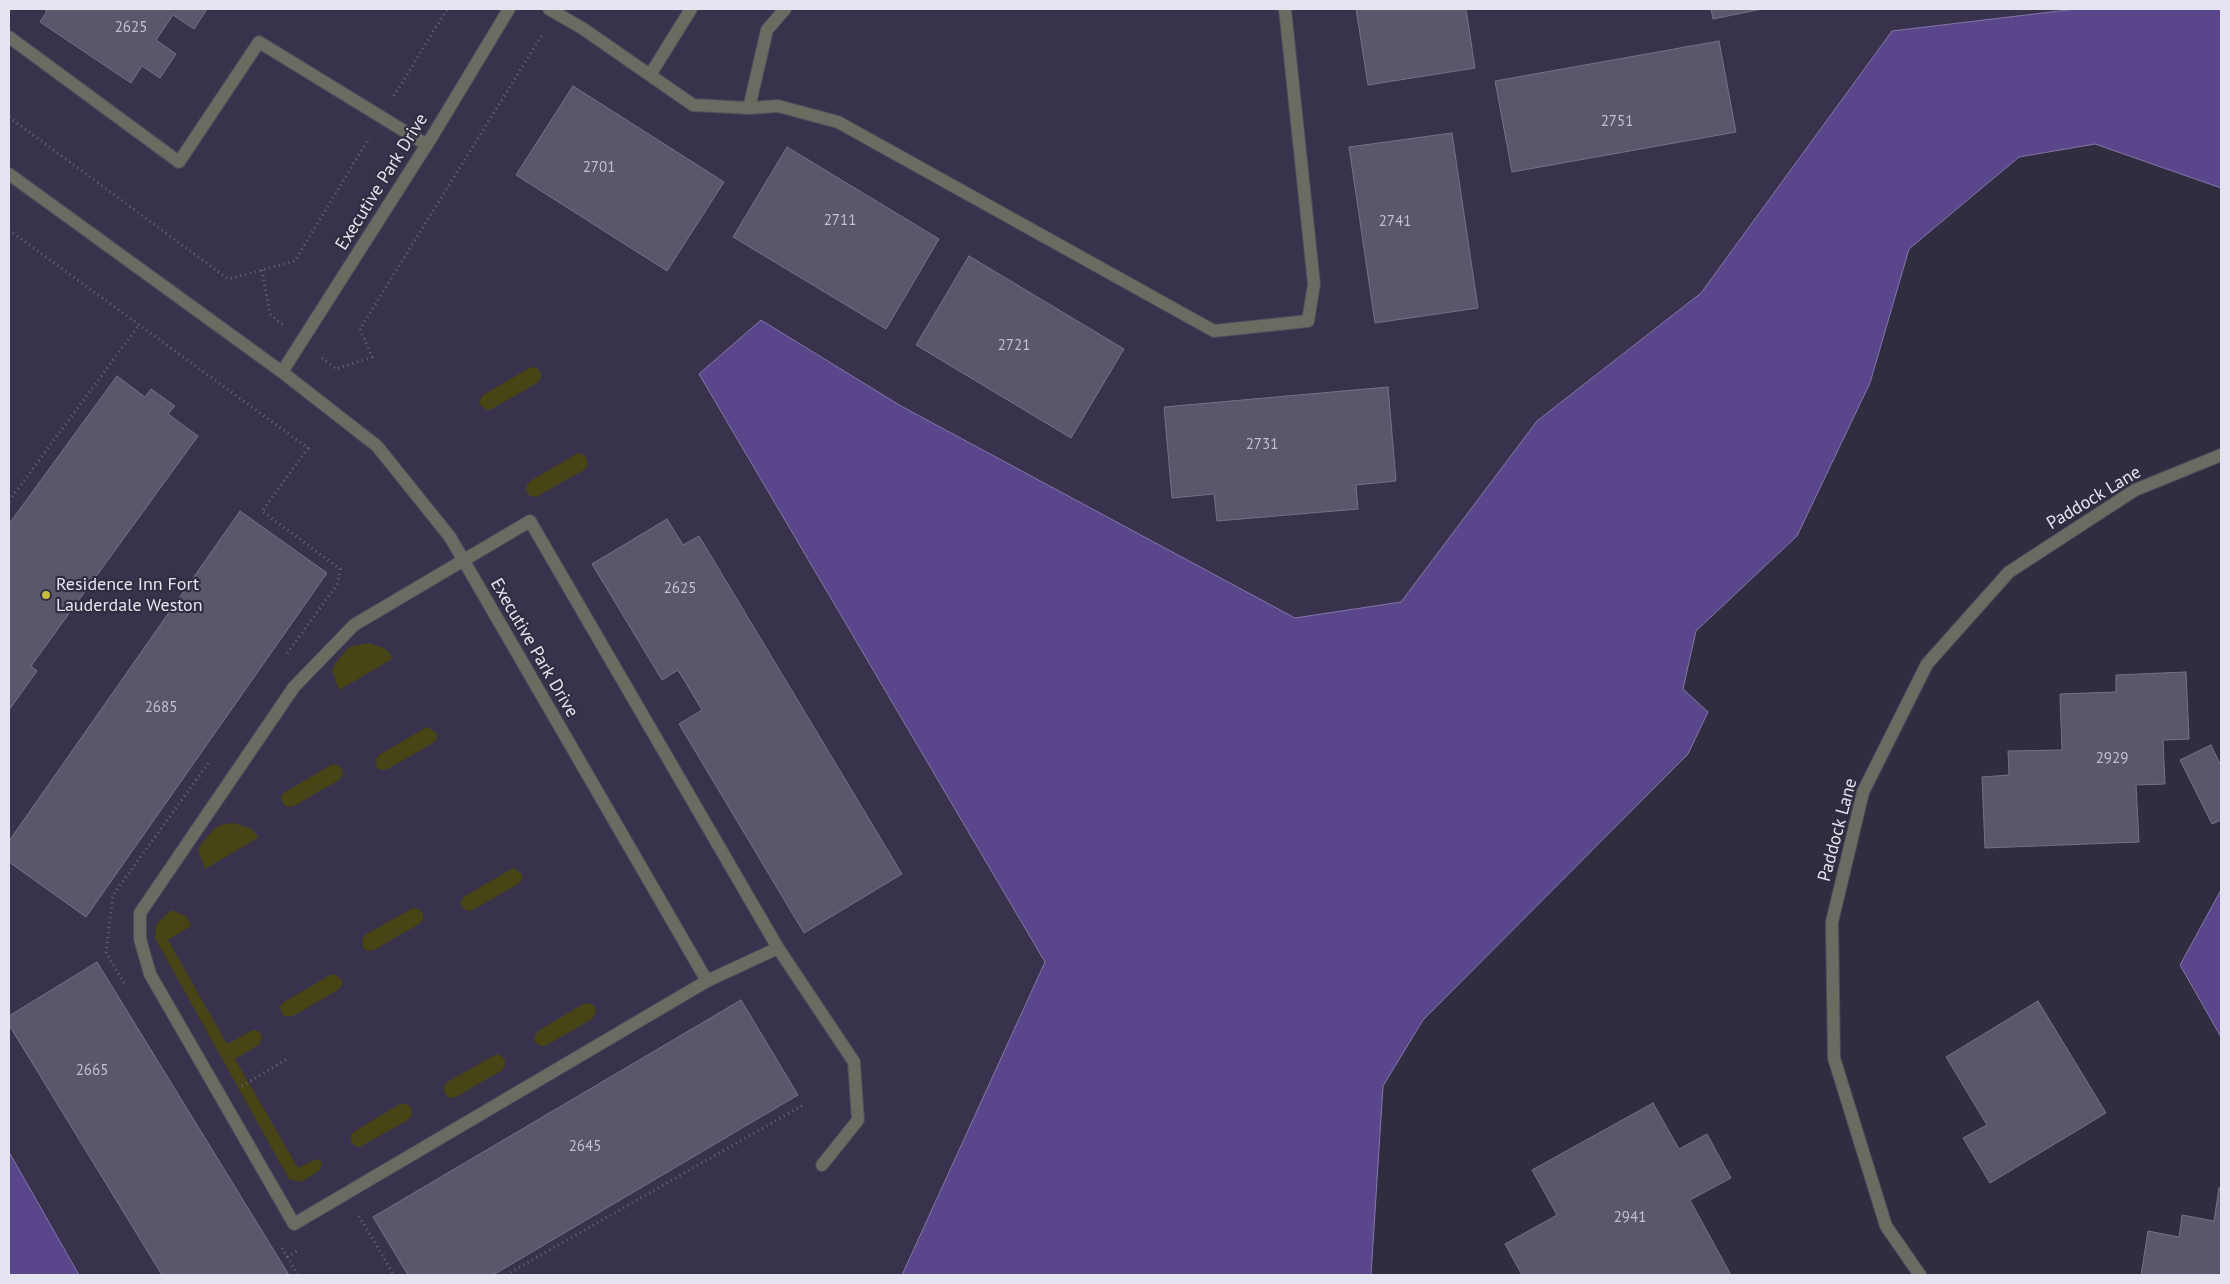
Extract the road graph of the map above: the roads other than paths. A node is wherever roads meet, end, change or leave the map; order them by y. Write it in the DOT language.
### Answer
graph roads {
  1 [pos="509,9"];
  2 [pos="691,9"];
  3 [pos="785,9"];
  4 [pos="1285,9"];
  5 [pos="553,11"];
  6 [pos="9,37"];
  7 [pos="650,75"];
  8 [pos="749,108"];
  9 [pos="426,145"];
  10 [pos="9,174"];
  11 [pos="282,372"];
  12 [pos="2221,455"];
  13 [pos="464,560"];
  14 [pos="778,948"];
  15 [pos="707,981"];
  16 [pos="822,1165"];
  17 [pos="1920,1275"];
  1 -- 9 [label="street, Executive Park Drive"];
  2 -- 7 [label="street"];
  3 -- 8 [label="street"];
  4 -- 8 [label="street"];
  5 -- 7 [label="street"];
  6 -- 9 [label="street"];
  7 -- 8 [label="street"];
  9 -- 11 [label="street, Executive Park Drive"];
  10 -- 11 [label="street, Executive Park Drive"];
  11 -- 13 [label="street, Executive Park Drive"];
  12 -- 17 [label="street, Paddock Lane"];
  13 -- 14 [label="street"];
  13 -- 15 [label="street, Executive Park Drive"];
  13 -- 15 [label="street"];
  14 -- 15 [label="street"];
  14 -- 16 [label="street"];
}
